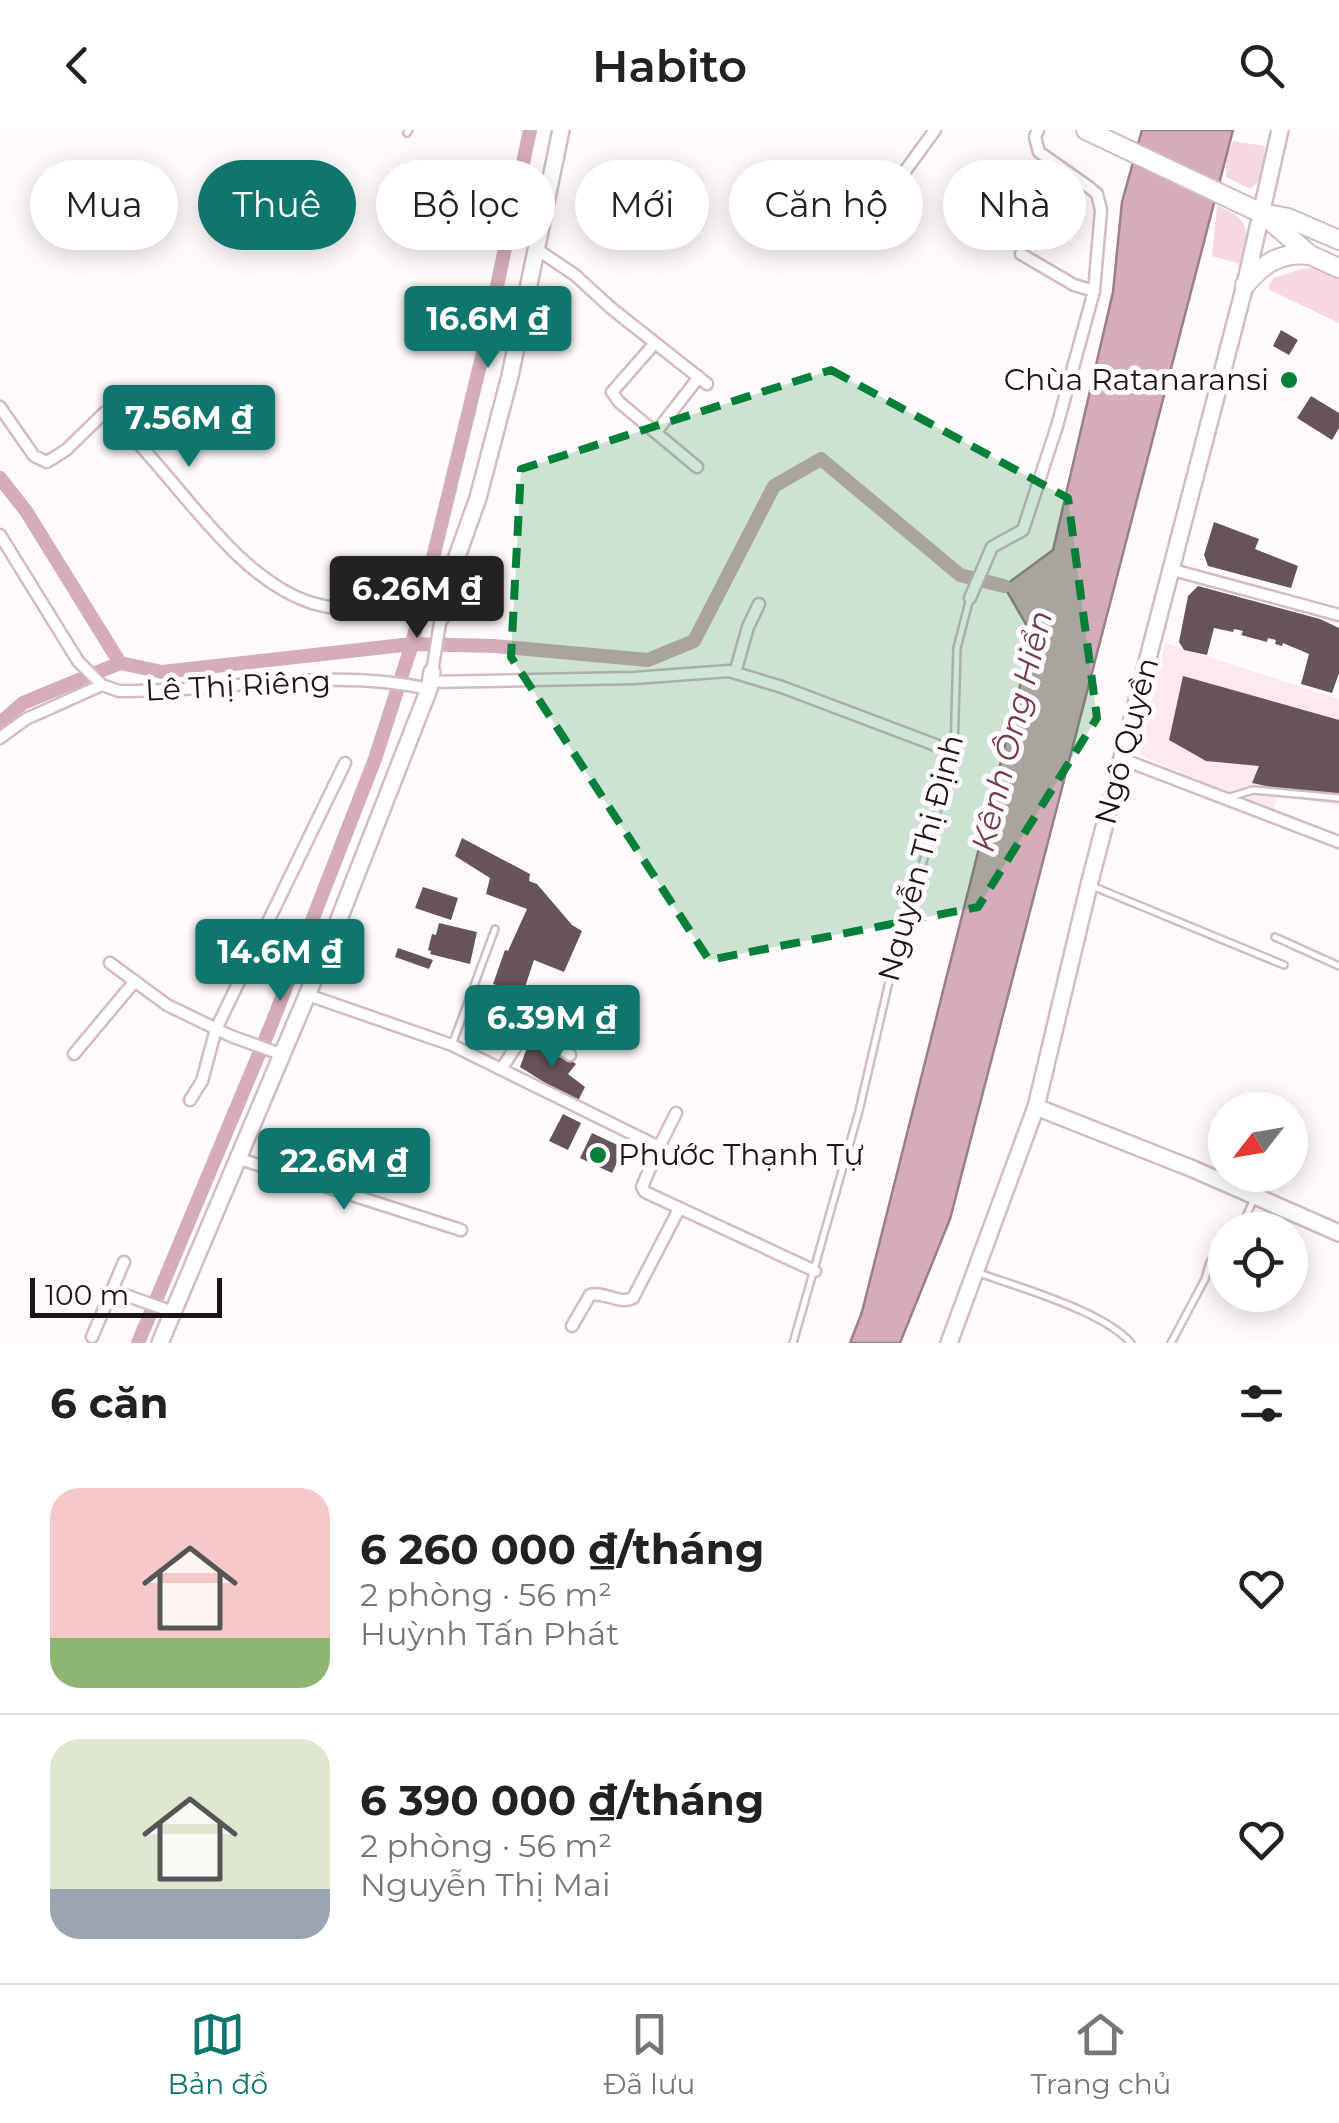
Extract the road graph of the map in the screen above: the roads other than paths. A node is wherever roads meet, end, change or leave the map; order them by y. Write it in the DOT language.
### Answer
graph roads {
  1 [pos="560,130"];
  2 [pos="935,130"];
  3 [pos="1038,130"];
  4 [pos="1086,130"];
  5 [pos="1280,130"];
  6 [pos="554,160"];
  7 [pos="913,160"];
  8 [pos="1254,209"];
  9 [pos="1339,240"];
  10 [pos="535,250"];
  11 [pos="538,250"];
  12 [pos="1021,254"];
  13 [pos="1310,255"];
  14 [pos="1339,268"];
  15 [pos="1245,285"];
  16 [pos="1094,291"];
  17 [pos="655,343"];
  18 [pos="0,407"];
  19 [pos="656,432"];
  20 [pos="697,467"];
  21 [pos="0,535"];
  22 [pos="1173,570"];
  23 [pos="970,598"];
  24 [pos="759,604"];
  25 [pos="437,610"];
  26 [pos="1339,615"];
  27 [pos="735,673"];
  28 [pos="428,683"];
  29 [pos="102,685"];
  30 [pos="0,738"];
  31 [pos="954,752"];
  32 [pos="1122,758"];
  33 [pos="344,763"];
  34 [pos="1228,798"];
  35 [pos="1339,798"];
  36 [pos="1339,842"];
  37 [pos="1090,884"];
  38 [pos="495,928"];
  39 [pos="1275,938"];
  40 [pos="110,963"];
  41 [pos="1284,965"];
  42 [pos="1339,966"];
  43 [pos="135,981"];
  44 [pos="308,996"];
  45 [pos="216,1028"];
  46 [pos="452,1044"];
  47 [pos="275,1052"];
  48 [pos="74,1054"];
  49 [pos="570,1054"];
  50 [pos="502,1068"];
  51 [pos="190,1100"];
  52 [pos="1036,1108"];
  53 [pos="676,1112"];
  54 [pos="659,1147"];
  55 [pos="240,1158"];
  56 [pos="1255,1196"];
  57 [pos="678,1209"];
  58 [pos="1248,1212"];
  59 [pos="461,1230"];
  60 [pos="1339,1233"];
  61 [pos="124,1262"];
  62 [pos="1208,1269"];
  63 [pos="815,1271"];
  64 [pos="976,1272"];
  65 [pos="116,1291"];
  66 [pos="166,1310"];
  67 [pos="572,1326"];
  68 [pos="92,1338"];
  69 [pos="954,1341"];
  70 [pos="160,1343"];
  71 [pos="794,1343"];
  72 [pos="1131,1343"];
  73 [pos="1171,1343"];
  1 -- 6 [label="street"];
  2 -- 7 [label="street"];
  3 -- 16 [label="street, Nguyễn Thị Định"];
  4 -- 8 [label="main road"];
  5 -- 8 [label="street, Ngô Quyền"];
  8 -- 9 [label="main road"];
  8 -- 13 [label="main road"];
  8 -- 15 [label="street, Ngô Quyền"];
  10 -- 25 [label="street"];
  11 -- 17 [label="street"];
  12 -- 16 [label="street"];
  13 -- 14 [label="main road"];
  13 -- 15 [label="main road"];
  15 -- 22 [label="street, Ngô Quyền"];
  16 -- 23 [label="street, Nguyễn Thị Định"];
  17 -- 19 [label="street"];
  17 -- 19 [label="street"];
  18 -- 25 [label="street"];
  19 -- 20 [label="street"];
  21 -- 29 [label="street, Lê Thị Riêng"];
  22 -- 26 [label="street"];
  22 -- 32 [label="street, Ngô Quyền"];
  23 -- 31 [label="lane, Nguyễn Thị Định"];
  24 -- 27 [label="street"];
  25 -- 28 [label="street"];
  27 -- 28 [label="street, Lê Thị Riêng"];
  27 -- 31 [label="street, Lê Thị Riêng"];
  28 -- 29 [label="street, Lê Thị Riêng"];
  28 -- 44 [label="street"];
  29 -- 30 [label="street"];
  31 -- 63 [label="lane, Nguyễn Thị Định"];
  32 -- 34 [label="street"];
  32 -- 37 [label="street, Ngô Quyền"];
  33 -- 45 [label="street"];
  34 -- 35 [label="lane"];
  34 -- 36 [label="street"];
  37 -- 41 [label="lane"];
  37 -- 52 [label="street, Ngô Quyền"];
  38 -- 46 [label="lane"];
  39 -- 42 [label="lane"];
  40 -- 43 [label="street"];
  43 -- 45 [label="street"];
  43 -- 48 [label="street"];
  44 -- 46 [label="street"];
  44 -- 47 [label="street"];
  45 -- 47 [label="street"];
  45 -- 51 [label="street"];
  46 -- 50 [label="street"];
  47 -- 55 [label="street"];
  49 -- 50 [label="street"];
  50 -- 54 [label="street"];
  52 -- 56 [label="street"];
  52 -- 64 [label="street, Ngô Quyền"];
  53 -- 54 [label="street"];
  54 -- 57 [label="street"];
  55 -- 59 [label="street"];
  55 -- 66 [label="street"];
  56 -- 58 [label="lane"];
  56 -- 60 [label="street"];
  57 -- 63 [label="street"];
  57 -- 67 [label="street"];
  61 -- 65 [label="street"];
  62 -- 73 [label="lane"];
  63 -- 71 [label="lane, Nguyễn Thị Định"];
  64 -- 69 [label="street, Ngô Quyền"];
  64 -- 72 [label="lane"];
  65 -- 66 [label="street"];
  65 -- 68 [label="street"];
  66 -- 70 [label="street"];
}
